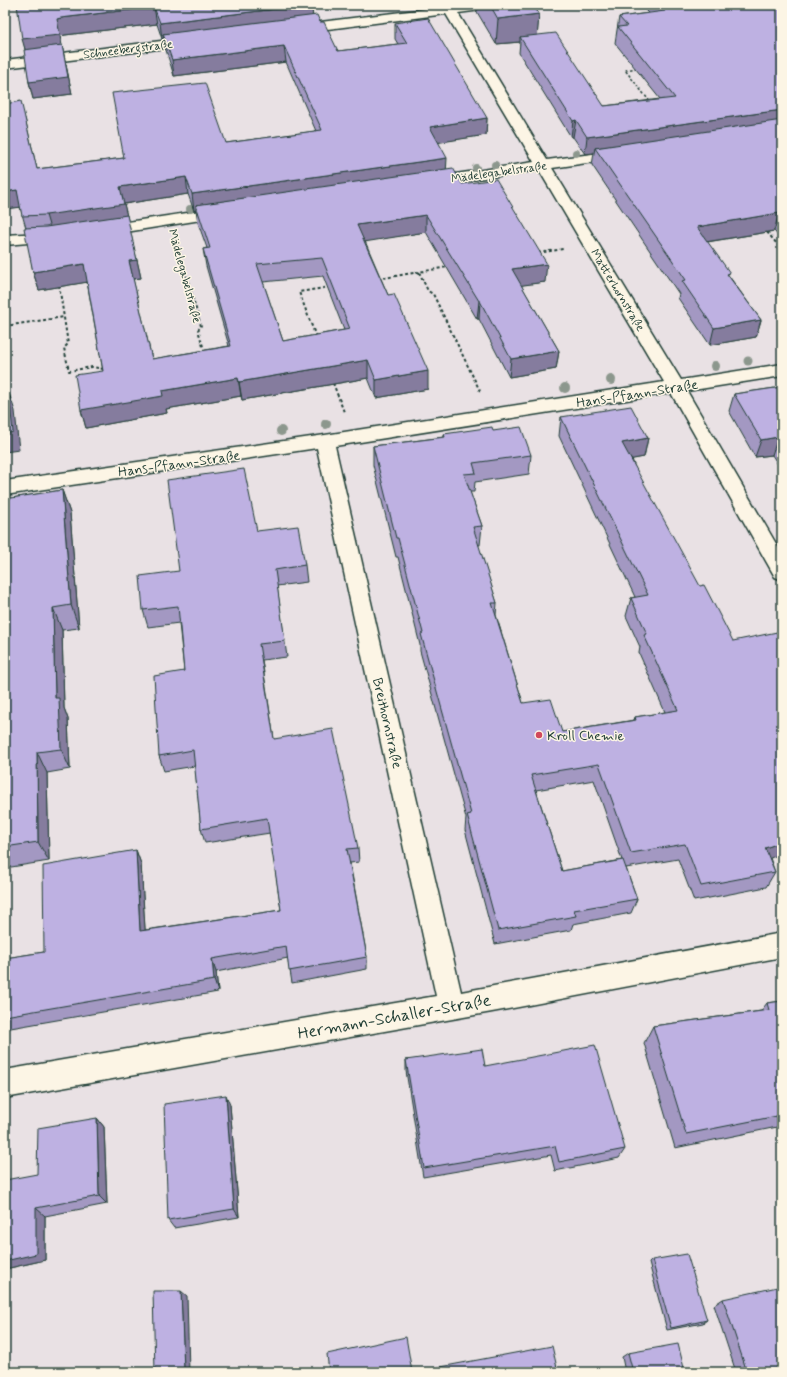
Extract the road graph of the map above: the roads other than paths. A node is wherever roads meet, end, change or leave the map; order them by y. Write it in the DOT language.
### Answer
graph roads {
  1 [pos="489,5"];
  2 [pos="449,7"];
  3 [pos="281,30"];
  4 [pos="203,40"];
  5 [pos="5,64"];
  6 [pos="638,152"];
  7 [pos="543,166"];
  8 [pos="416,184"];
  9 [pos="240,210"];
  10 [pos="89,233"];
  11 [pos="74,235"];
  12 [pos="5,240"];
  13 [pos="782,370"];
  14 [pos="676,386"];
  15 [pos="325,441"];
  16 [pos="5,488"];
  17 [pos="782,572"];
  18 [pos="782,945"];
  19 [pos="451,1006"];
  20 [pos="5,1084"];
  1 -- 2 [label="street"];
  2 -- 3 [label="street"];
  2 -- 7 [label="street, Matterhornstraße"];
  4 -- 5 [label="street, Schneebergstraße"];
  6 -- 7 [label="street, Mädelegabelstraße"];
  7 -- 8 [label="street, Mädelegabelstraße"];
  7 -- 14 [label="street, Matterhornstraße"];
  9 -- 10 [label="street, Mädelegabelstraße"];
  11 -- 12 [label="street"];
  13 -- 14 [label="street, Hans-Pfann-Straße"];
  14 -- 15 [label="street, Hans-Pfann-Straße"];
  14 -- 17 [label="street, Matterhornstraße"];
  15 -- 16 [label="street, Hans-Pfann-Straße"];
  15 -- 19 [label="street, Breithornstraße"];
  18 -- 19 [label="street, Hermann-Schaller-Straße"];
  19 -- 20 [label="street, Hermann-Schaller-Straße"];
}
